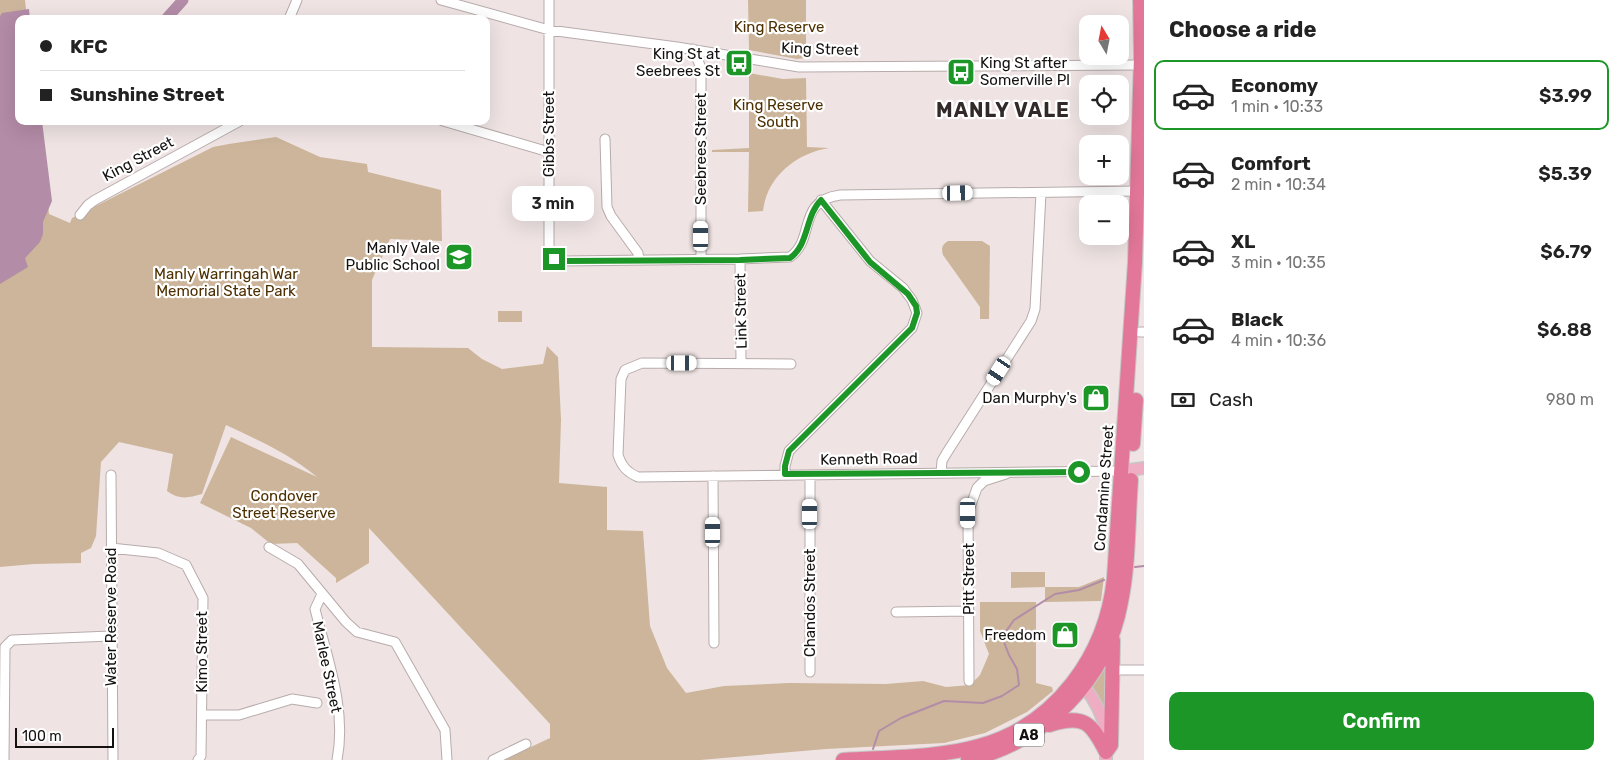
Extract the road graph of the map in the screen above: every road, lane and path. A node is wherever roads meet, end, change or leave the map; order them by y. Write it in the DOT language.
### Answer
graph roads {
  1 [pos="297,0"];
  2 [pos="441,0"];
  3 [pos="549,0"];
  4 [pos="1140,0"];
  5 [pos="291,15"];
  6 [pos="549,30"];
  7 [pos="692,49"];
  8 [pos="712,52"];
  9 [pos="1142,65"];
  10 [pos="701,68"];
  11 [pos="233,125"];
  12 [pos="457,125"];
  13 [pos="606,140"];
  14 [pos="549,152"];
  15 [pos="1137,191"];
  16 [pos="1041,193"];
  17 [pos="821,200"];
  18 [pos="80,215"];
  19 [pos="1144,250"];
  20 [pos="701,259"];
  21 [pos="639,260"];
  22 [pos="740,260"];
  23 [pos="1142,332"];
  24 [pos="742,363"];
  25 [pos="791,364"];
  26 [pos="1132,470"];
  27 [pos="1012,472"];
  28 [pos="941,473"];
  29 [pos="785,474"];
  30 [pos="111,475"];
  31 [pos="810,475"];
  32 [pos="713,476"];
  33 [pos="269,547"];
  34 [pos="111,548"];
  35 [pos="1119,577"];
  36 [pos="322,594"];
  37 [pos="969,611"];
  38 [pos="896,612"];
  39 [pos="1114,631"];
  40 [pos="111,636"];
  41 [pos="714,643"];
  42 [pos="1112,670"];
  43 [pos="1144,670"];
  44 [pos="810,672"];
  45 [pos="970,681"];
  46 [pos="1079,687"];
  47 [pos="318,703"];
  48 [pos="202,715"];
  49 [pos="1044,726"];
  50 [pos="526,744"];
  51 [pos="1106,756"];
  52 [pos="4,760"];
  53 [pos="113,760"];
  54 [pos="198,760"];
  55 [pos="337,760"];
  56 [pos="447,760"];
  57 [pos="493,760"];
  58 [pos="843,760"];
  59 [pos="968,760"];
  1 -- 5 [label="street"];
  2 -- 6 [label="street, King Street"];
  3 -- 6 [label="street, Gibbs Street"];
  4 -- 9 [label="highway, Condamine Street / A8"];
  6 -- 7 [label="street, King Street"];
  6 -- 14 [label="street, Gibbs Street"];
  7 -- 8 [label="street, King Street"];
  7 -- 10 [label="street, Seebrees Street"];
  8 -- 9 [label="street, King Street"];
  8 -- 10 [label="street"];
  9 -- 15 [label="highway, Condamine Street / A8"];
  10 -- 20 [label="street, Seebrees Street"];
  11 -- 18 [label="street, King Street"];
  12 -- 14 [label="street"];
  13 -- 21 [label="street"];
  14 -- 21 [label="street, Gibbs Street"];
  15 -- 16 [label="street"];
  15 -- 26 [label="highway, Condamine Street / A8"];
  16 -- 17 [label="street"];
  16 -- 28 [label="street"];
  17 -- 22 [label="street"];
  17 -- 29 [label="street"];
  19 -- 23 [label="highway, Condamine Street / A8"];
  20 -- 21 [label="street"];
  20 -- 22 [label="street"];
  22 -- 24 [label="street, Link Street"];
  23 -- 26 [label="highway, Condamine Street / A8"];
  24 -- 25 [label="street"];
  24 -- 32 [label="street, Kenneth Road"];
  26 -- 27 [label="street, Kenneth Road"];
  26 -- 35 [label="highway, Condamine Street / A8"];
  27 -- 28 [label="street, Kenneth Road"];
  27 -- 37 [label="street, Pitt Street"];
  28 -- 31 [label="street, Kenneth Road"];
  29 -- 31 [label="street, Kenneth Road"];
  29 -- 32 [label="street, Kenneth Road"];
  30 -- 34 [label="street, Water Reserve Road"];
  31 -- 44 [label="street, Chandos Street"];
  32 -- 41 [label="street"];
  33 -- 36 [label="street"];
  34 -- 40 [label="street, Water Reserve Road"];
  34 -- 48 [label="street, Kimo Street"];
  35 -- 39 [label="highway, Condamine Street / A8"];
  35 -- 46 [label="highway, Condamine Street / A8"];
  36 -- 55 [label="street, Marlee Street"];
  36 -- 56 [label="street"];
  37 -- 38 [label="street"];
  37 -- 45 [label="street, Pitt Street"];
  39 -- 42 [label="highway"];
  39 -- 46 [label="highway, A8"];
  40 -- 52 [label="street"];
  40 -- 53 [label="street, Water Reserve Road"];
  42 -- 43 [label="street"];
  42 -- 51 [label="highway"];
  46 -- 49 [label="highway, A8"];
  46 -- 51 [label="main road"];
  46 -- 58 [label="highway, A8"];
  47 -- 48 [label="street"];
  48 -- 54 [label="street, Kimo Street"];
  49 -- 51 [label="highway"];
  49 -- 59 [label="highway, A8"];
  50 -- 57 [label="street"];
}
